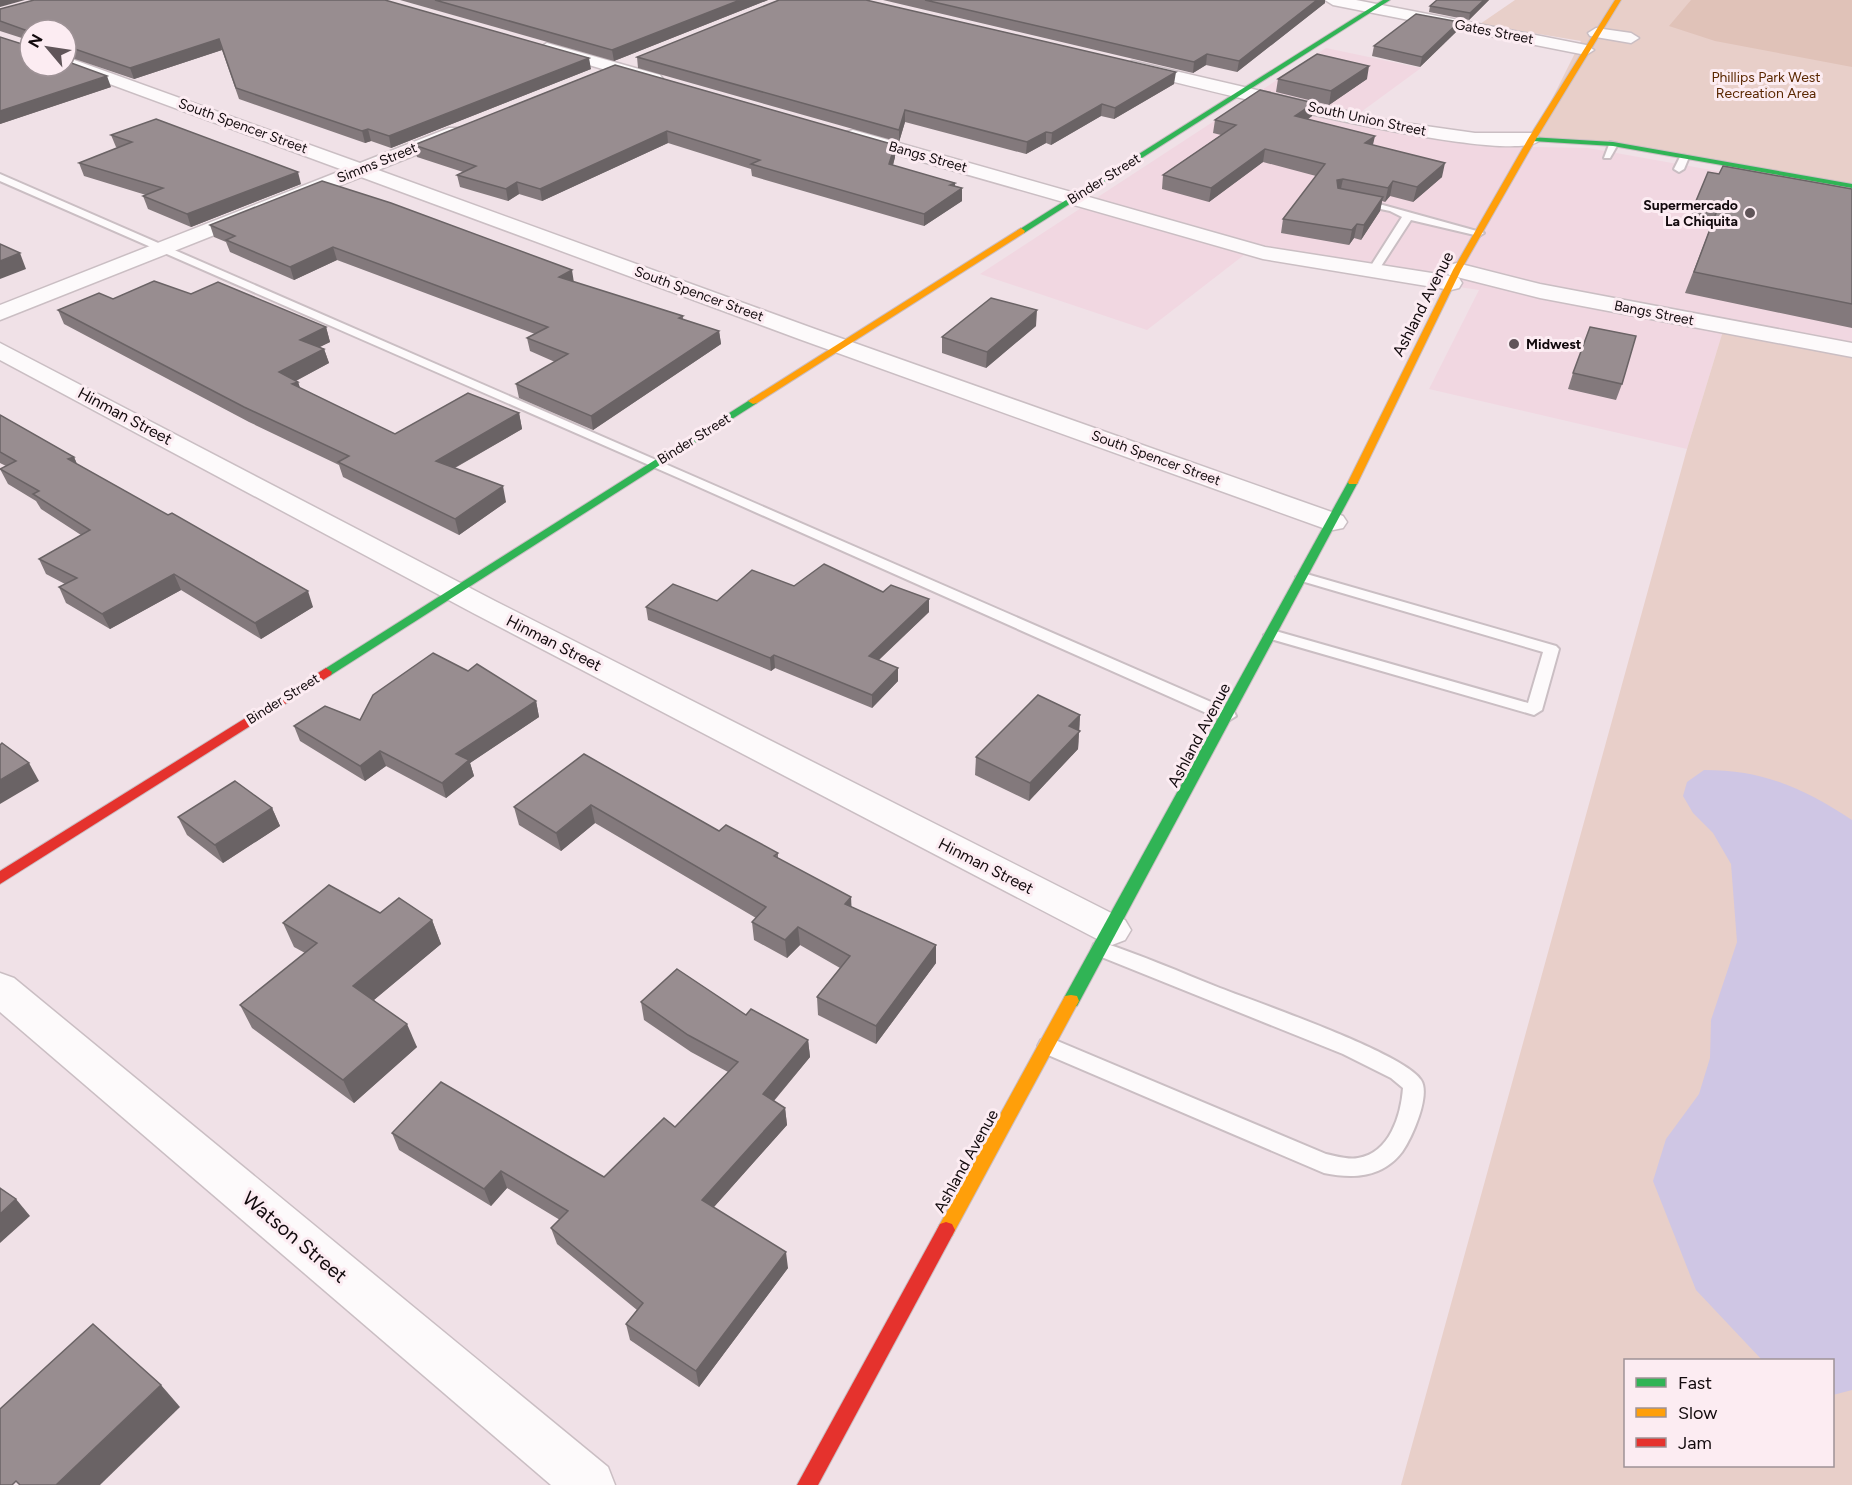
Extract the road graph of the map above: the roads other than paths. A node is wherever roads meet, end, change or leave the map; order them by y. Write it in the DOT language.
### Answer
graph roads {
  1 [pos="1333,0"];
  2 [pos="1618,0"];
  3 [pos="1380,4"];
  4 [pos="1596,33"];
  5 [pos="1631,38"];
  6 [pos="530,44"];
  7 [pos="1586,50"];
  8 [pos="646,58"];
  9 [pos="1115,62"];
  10 [pos="78,66"];
  11 [pos="619,69"];
  12 [pos="584,82"];
  13 [pos="671,84"];
  14 [pos="1240,92"];
  15 [pos="473,125"];
  16 [pos="832,130"];
  17 [pos="1532,139"];
  18 [pos="361,169"];
  19 [pos="0,177"];
  20 [pos="1852,186"];
  21 [pos="1072,199"];
  22 [pos="1349,199"];
  23 [pos="1408,216"];
  24 [pos="1479,233"];
  25 [pos="162,249"];
  26 [pos="1372,272"];
  27 [pos="1454,277"];
  28 [pos="0,313"];
  29 [pos="841,346"];
  30 [pos="0,350"];
  31 [pos="1852,350"];
  32 [pos="657,463"];
  33 [pos="1333,522"];
  34 [pos="1303,577"];
  35 [pos="456,591"];
  36 [pos="1272,636"];
  37 [pos="1228,716"];
  38 [pos="0,878"];
  39 [pos="1106,940"];
  40 [pos="0,989"];
  41 [pos="1048,1046"];
  42 [pos="590,1485"];
  43 [pos="807,1485"];
  1 -- 3 [label="street, Gates Street"];
  2 -- 4 [label="street, Ashland Avenue"];
  3 -- 7 [label="street, Gates Street"];
  3 -- 14 [label="street, Binder Street"];
  4 -- 5 [label="street"];
  4 -- 7 [label="street, Ashland Avenue"];
  6 -- 11 [label="street"];
  7 -- 17 [label="street, Ashland Avenue"];
  8 -- 11 [label="street"];
  9 -- 14 [label="street, South Union Street"];
  10 -- 18 [label="street, South Spencer Street"];
  11 -- 12 [label="street"];
  11 -- 13 [label="street"];
  14 -- 17 [label="street, South Union Street"];
  14 -- 21 [label="street, Binder Street"];
  15 -- 18 [label="street, Simms Street"];
  16 -- 21 [label="street, Bangs Street"];
  17 -- 20 [label="street, South Union Street"];
  17 -- 24 [label="street, Ashland Avenue"];
  18 -- 25 [label="street, Simms Street"];
  18 -- 29 [label="street, South Spencer Street"];
  19 -- 25 [label="lane"];
  21 -- 26 [label="street, Bangs Street"];
  21 -- 29 [label="street, Binder Street"];
  22 -- 23 [label="lane"];
  23 -- 24 [label="lane"];
  23 -- 26 [label="lane"];
  24 -- 27 [label="street, Ashland Avenue"];
  25 -- 28 [label="street, Simms Street"];
  25 -- 32 [label="lane"];
  26 -- 27 [label="street, Bangs Street"];
  27 -- 31 [label="street, Bangs Street"];
  27 -- 33 [label="street, Ashland Avenue"];
  29 -- 32 [label="street, Binder Street"];
  29 -- 33 [label="street, South Spencer Street"];
  30 -- 35 [label="street, Hinman Street"];
  32 -- 35 [label="street, Binder Street"];
  32 -- 37 [label="lane"];
  33 -- 34 [label="street, Ashland Avenue"];
  34 -- 36 [label="street, Ashland Avenue"];
  34 -- 36 [label="lane"];
  35 -- 38 [label="street, Binder Street"];
  35 -- 39 [label="street, Hinman Street"];
  36 -- 37 [label="street, Ashland Avenue"];
  37 -- 39 [label="street, Ashland Avenue"];
  39 -- 41 [label="street, Ashland Avenue"];
  39 -- 41 [label="lane"];
  40 -- 42 [label="street, Watson Street"];
  41 -- 43 [label="street, Ashland Avenue"];
}
